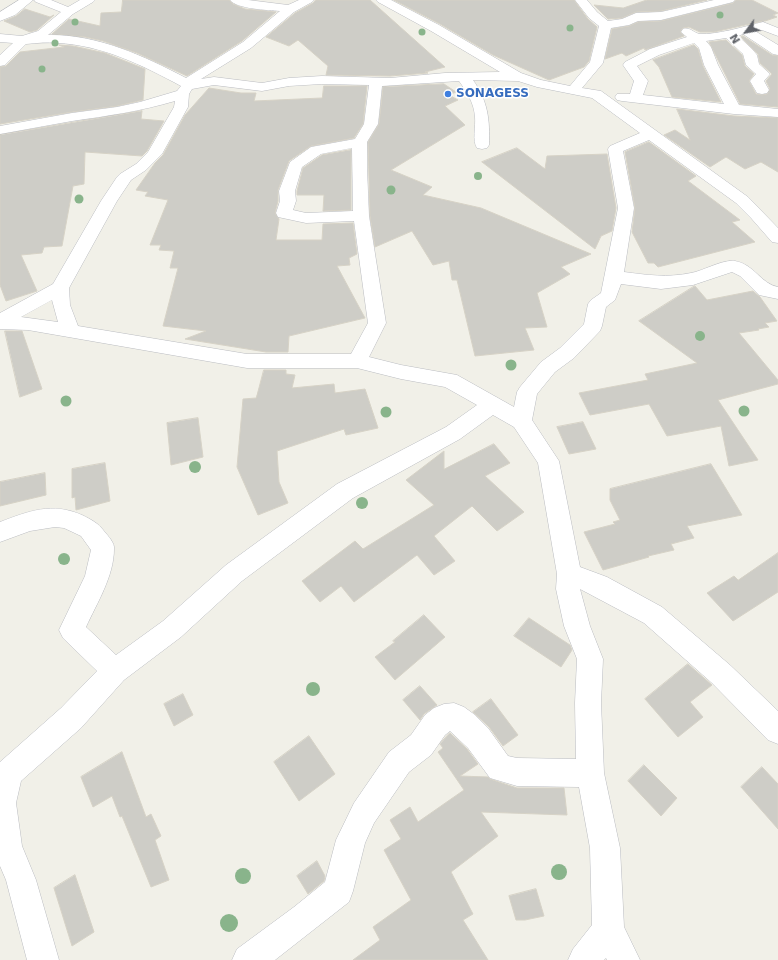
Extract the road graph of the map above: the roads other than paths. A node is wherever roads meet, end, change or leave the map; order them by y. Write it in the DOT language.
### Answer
graph roads {
  1 [pos="26,0"];
  2 [pos="40,0"];
  3 [pos="89,0"];
  4 [pos="236,0"];
  5 [pos="308,0"];
  6 [pos="382,0"];
  7 [pos="581,0"];
  8 [pos="729,0"];
  9 [pos="637,7"];
  10 [pos="290,10"];
  11 [pos="69,11"];
  12 [pos="661,16"];
  13 [pos="0,17"];
  14 [pos="778,21"];
  15 [pos="625,22"];
  16 [pos="605,25"];
  17 [pos="763,26"];
  18 [pos="746,31"];
  19 [pos="778,32"];
  20 [pos="729,34"];
  21 [pos="0,38"];
  22 [pos="697,38"];
  23 [pos="23,40"];
  24 [pos="778,51"];
  25 [pos="0,62"];
  26 [pos="596,63"];
  27 [pos="630,66"];
  28 [pos="463,77"];
  29 [pos="520,77"];
  30 [pos="376,82"];
  31 [pos="186,90"];
  32 [pos="762,90"];
  33 [pos="574,91"];
  34 [pos="596,94"];
  35 [pos="636,98"];
  36 [pos="734,110"];
  37 [pos="778,113"];
  38 [pos="0,130"];
  39 [pos="650,134"];
  40 [pos="360,142"];
  41 [pos="482,145"];
  42 [pos="361,216"];
  43 [pos="778,238"];
  44 [pos="614,277"];
  45 [pos="60,288"];
  46 [pos="778,293"];
  47 [pos="0,322"];
  48 [pos="70,331"];
  49 [pos="356,361"];
  50 [pos="492,405"];
  51 [pos="521,421"];
  52 [pos="0,532"];
  53 [pos="569,574"];
  54 [pos="115,671"];
  55 [pos="778,730"];
  56 [pos="590,774"];
  57 [pos="4,777"];
  58 [pos="608,930"];
  59 [pos="43,960"];
  60 [pos="248,960"];
  61 [pos="584,960"];
  62 [pos="624,960"];
  1 -- 13 [label="street"];
  2 -- 11 [label="street"];
  3 -- 11 [label="street"];
  4 -- 10 [label="street"];
  5 -- 10 [label="street"];
  6 -- 29 [label="street"];
  7 -- 16 [label="street"];
  8 -- 12 [label="street"];
  9 -- 15 [label="street"];
  10 -- 31 [label="street"];
  11 -- 23 [label="street"];
  12 -- 15 [label="street"];
  12 -- 22 [label="street"];
  14 -- 17 [label="street"];
  15 -- 16 [label="street"];
  16 -- 26 [label="street"];
  17 -- 18 [label="street"];
  17 -- 19 [label="street"];
  18 -- 20 [label="street"];
  18 -- 24 [label="street"];
  20 -- 22 [label="street"];
  20 -- 32 [label="street"];
  21 -- 23 [label="street"];
  22 -- 27 [label="street"];
  22 -- 36 [label="street"];
  23 -- 25 [label="street"];
  23 -- 31 [label="street"];
  26 -- 27 [label="street"];
  26 -- 33 [label="street"];
  27 -- 35 [label="street"];
  28 -- 29 [label="street"];
  28 -- 30 [label="street"];
  28 -- 41 [label="street"];
  29 -- 33 [label="street"];
  30 -- 31 [label="street"];
  30 -- 40 [label="street"];
  31 -- 38 [label="street"];
  31 -- 45 [label="street"];
  33 -- 34 [label="street"];
  34 -- 35 [label="street"];
  34 -- 39 [label="street"];
  35 -- 36 [label="street"];
  36 -- 37 [label="street"];
  39 -- 43 [label="street"];
  39 -- 44 [label="street"];
  40 -- 42 [label="street"];
  40 -- 42 [label="street"];
  42 -- 49 [label="street"];
  44 -- 46 [label="street"];
  44 -- 51 [label="street"];
  45 -- 47 [label="street"];
  45 -- 48 [label="street"];
  47 -- 48 [label="street"];
  48 -- 49 [label="street"];
  49 -- 50 [label="street"];
  50 -- 51 [label="street"];
  50 -- 54 [label="street"];
  51 -- 53 [label="street"];
  52 -- 54 [label="street"];
  53 -- 55 [label="street"];
  53 -- 56 [label="street"];
  54 -- 57 [label="street"];
  56 -- 58 [label="street"];
  56 -- 60 [label="street"];
  57 -- 59 [label="street"];
  58 -- 61 [label="street"];
  58 -- 62 [label="street"];
}
